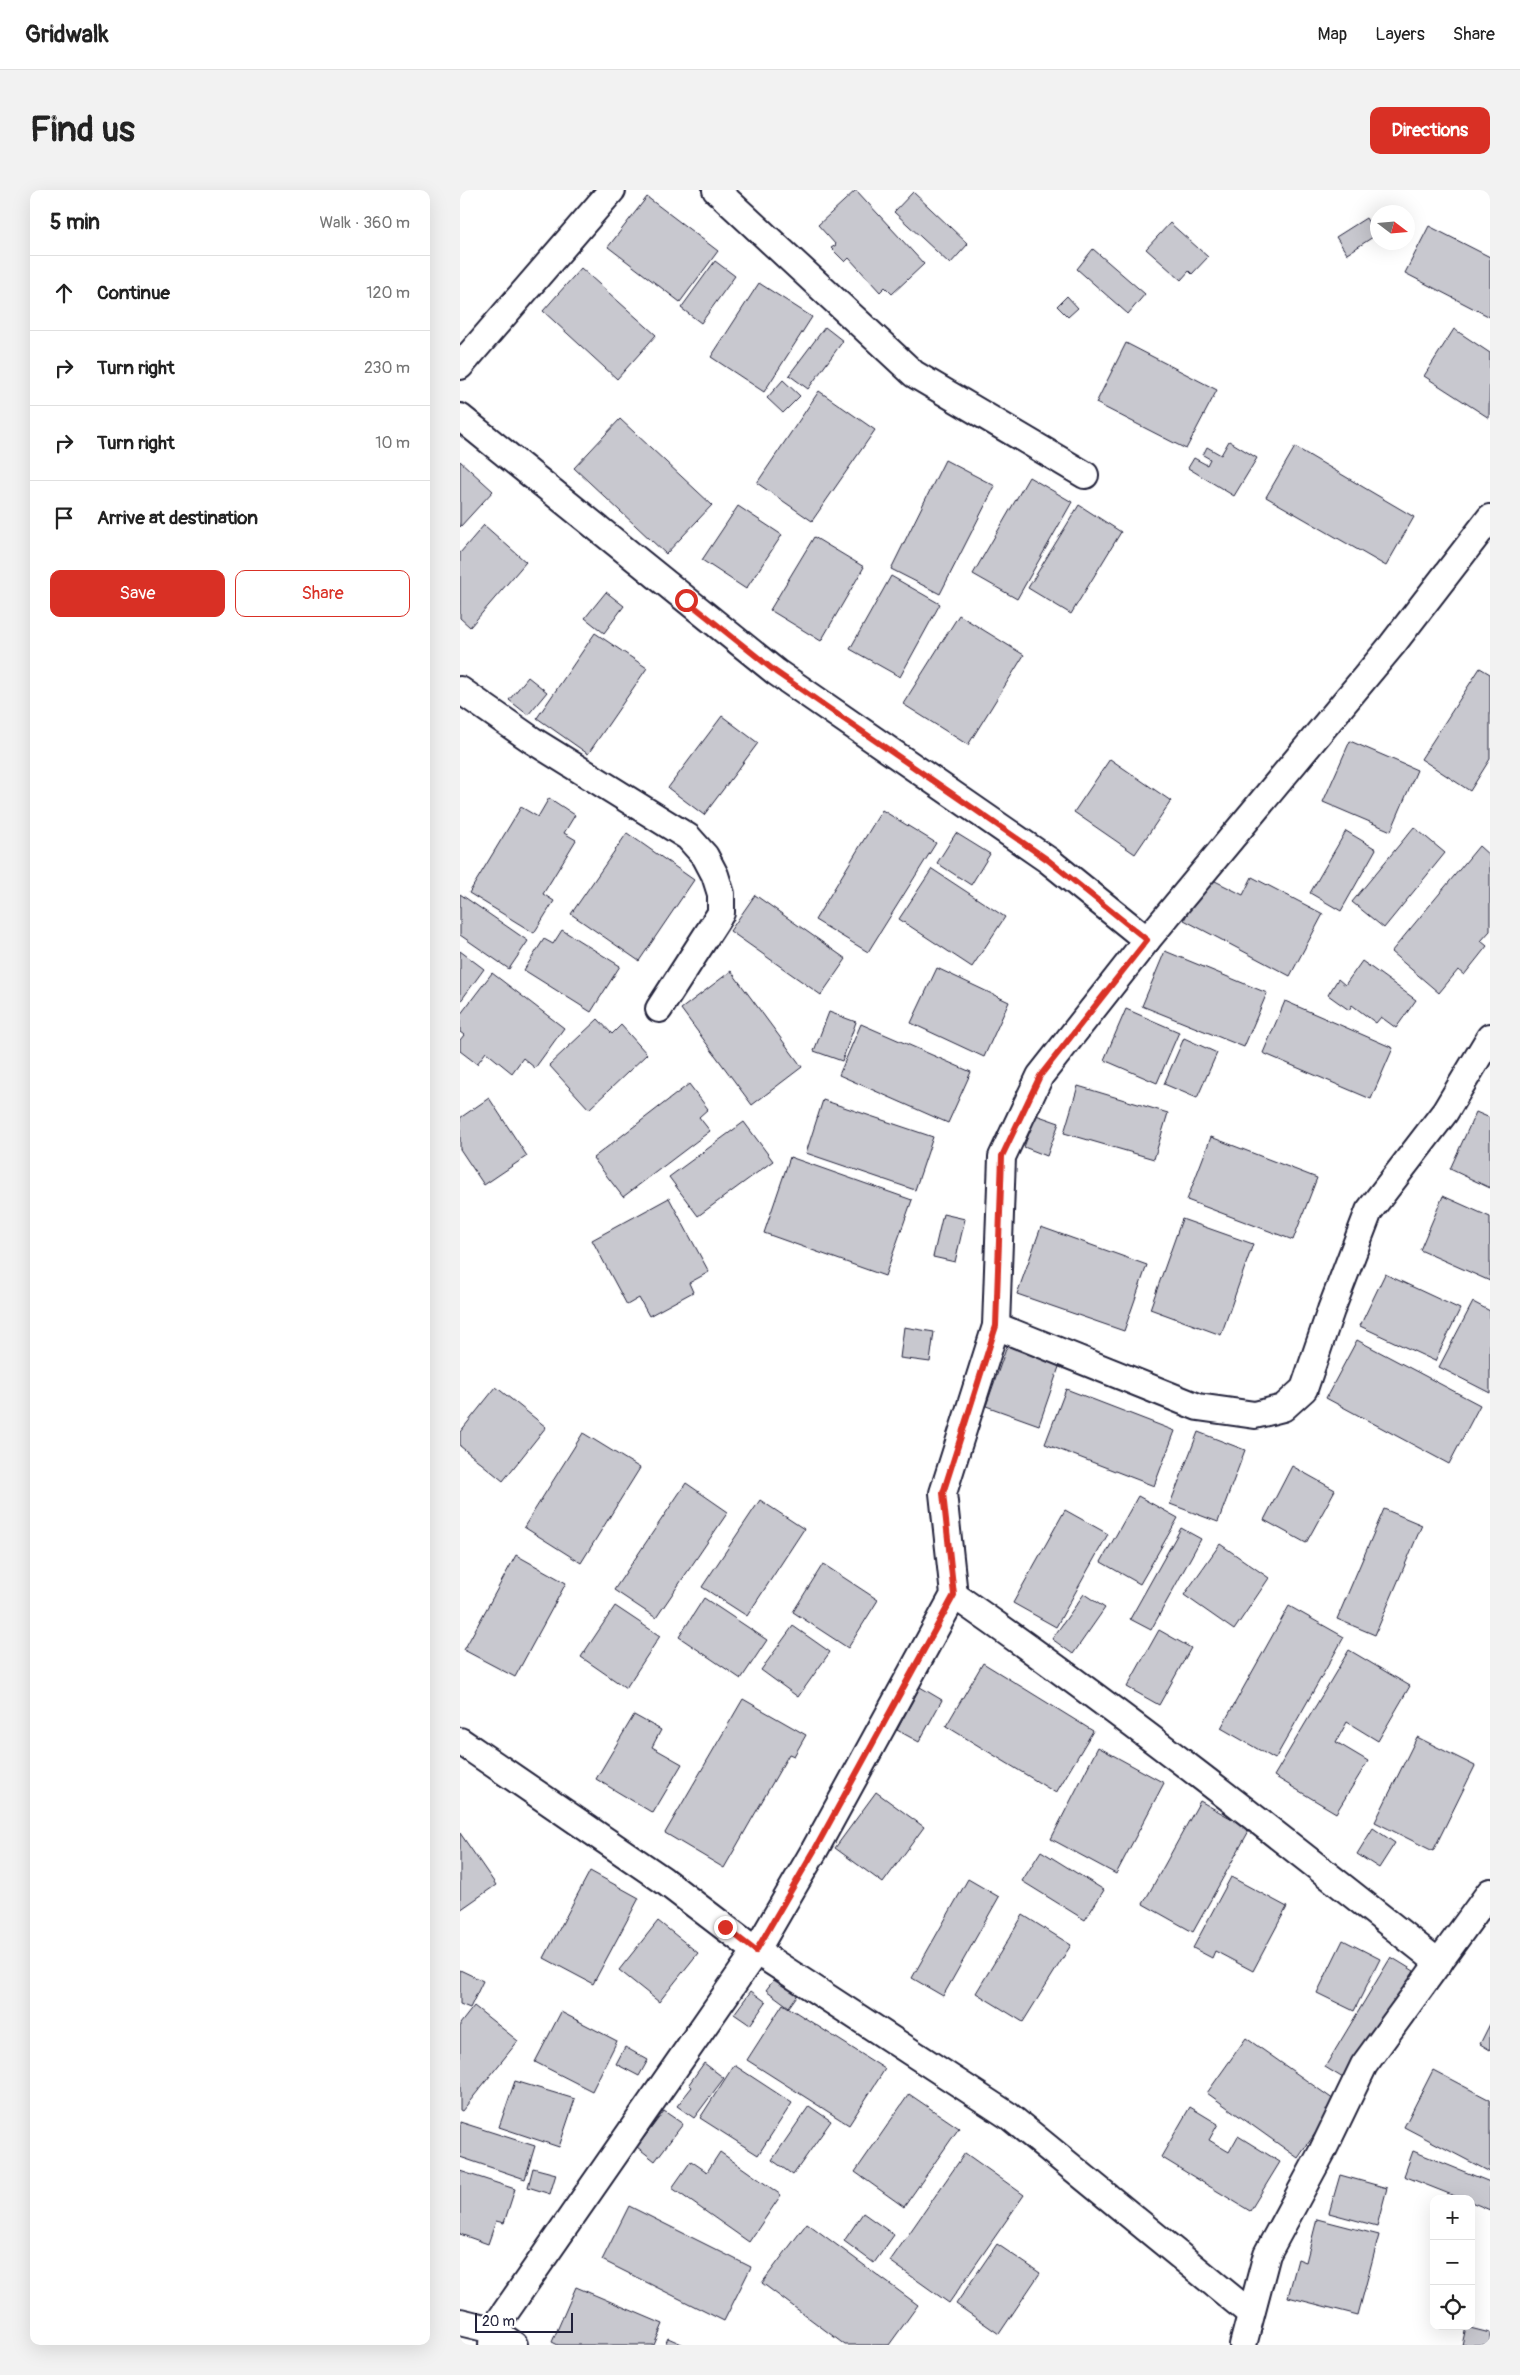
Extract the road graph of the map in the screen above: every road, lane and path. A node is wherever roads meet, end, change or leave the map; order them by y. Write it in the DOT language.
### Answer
graph roads {
  1 [pos="716,190"];
  2 [pos="598,195"];
  3 [pos="460,366"];
  4 [pos="460,417"];
  5 [pos="1086,475"];
  6 [pos="1490,518"];
  7 [pos="460,690"];
  8 [pos="1147,940"];
  9 [pos="659,1009"];
  10 [pos="1490,1037"];
  11 [pos="996,1326"];
  12 [pos="954,1595"];
  13 [pos="460,1741"];
  14 [pos="1490,1892"];
  15 [pos="756,1951"];
  16 [pos="1439,1963"];
  17 [pos="1250,2313"];
  18 [pos="460,2322"];
  19 [pos="492,2337"];
  20 [pos="514,2345"];
  21 [pos="1243,2345"];
  1 -- 5 [label="street"];
  2 -- 3 [label="street"];
  4 -- 8 [label="street"];
  6 -- 8 [label="street"];
  7 -- 9 [label="street"];
  8 -- 11 [label="street"];
  10 -- 11 [label="street"];
  11 -- 12 [label="street"];
  12 -- 15 [label="street"];
  12 -- 16 [label="street"];
  13 -- 15 [label="street"];
  14 -- 16 [label="street"];
  15 -- 17 [label="street"];
  15 -- 19 [label="street"];
  16 -- 17 [label="street"];
  17 -- 21 [label="street"];
  18 -- 19 [label="street"];
  19 -- 20 [label="street"];
}
